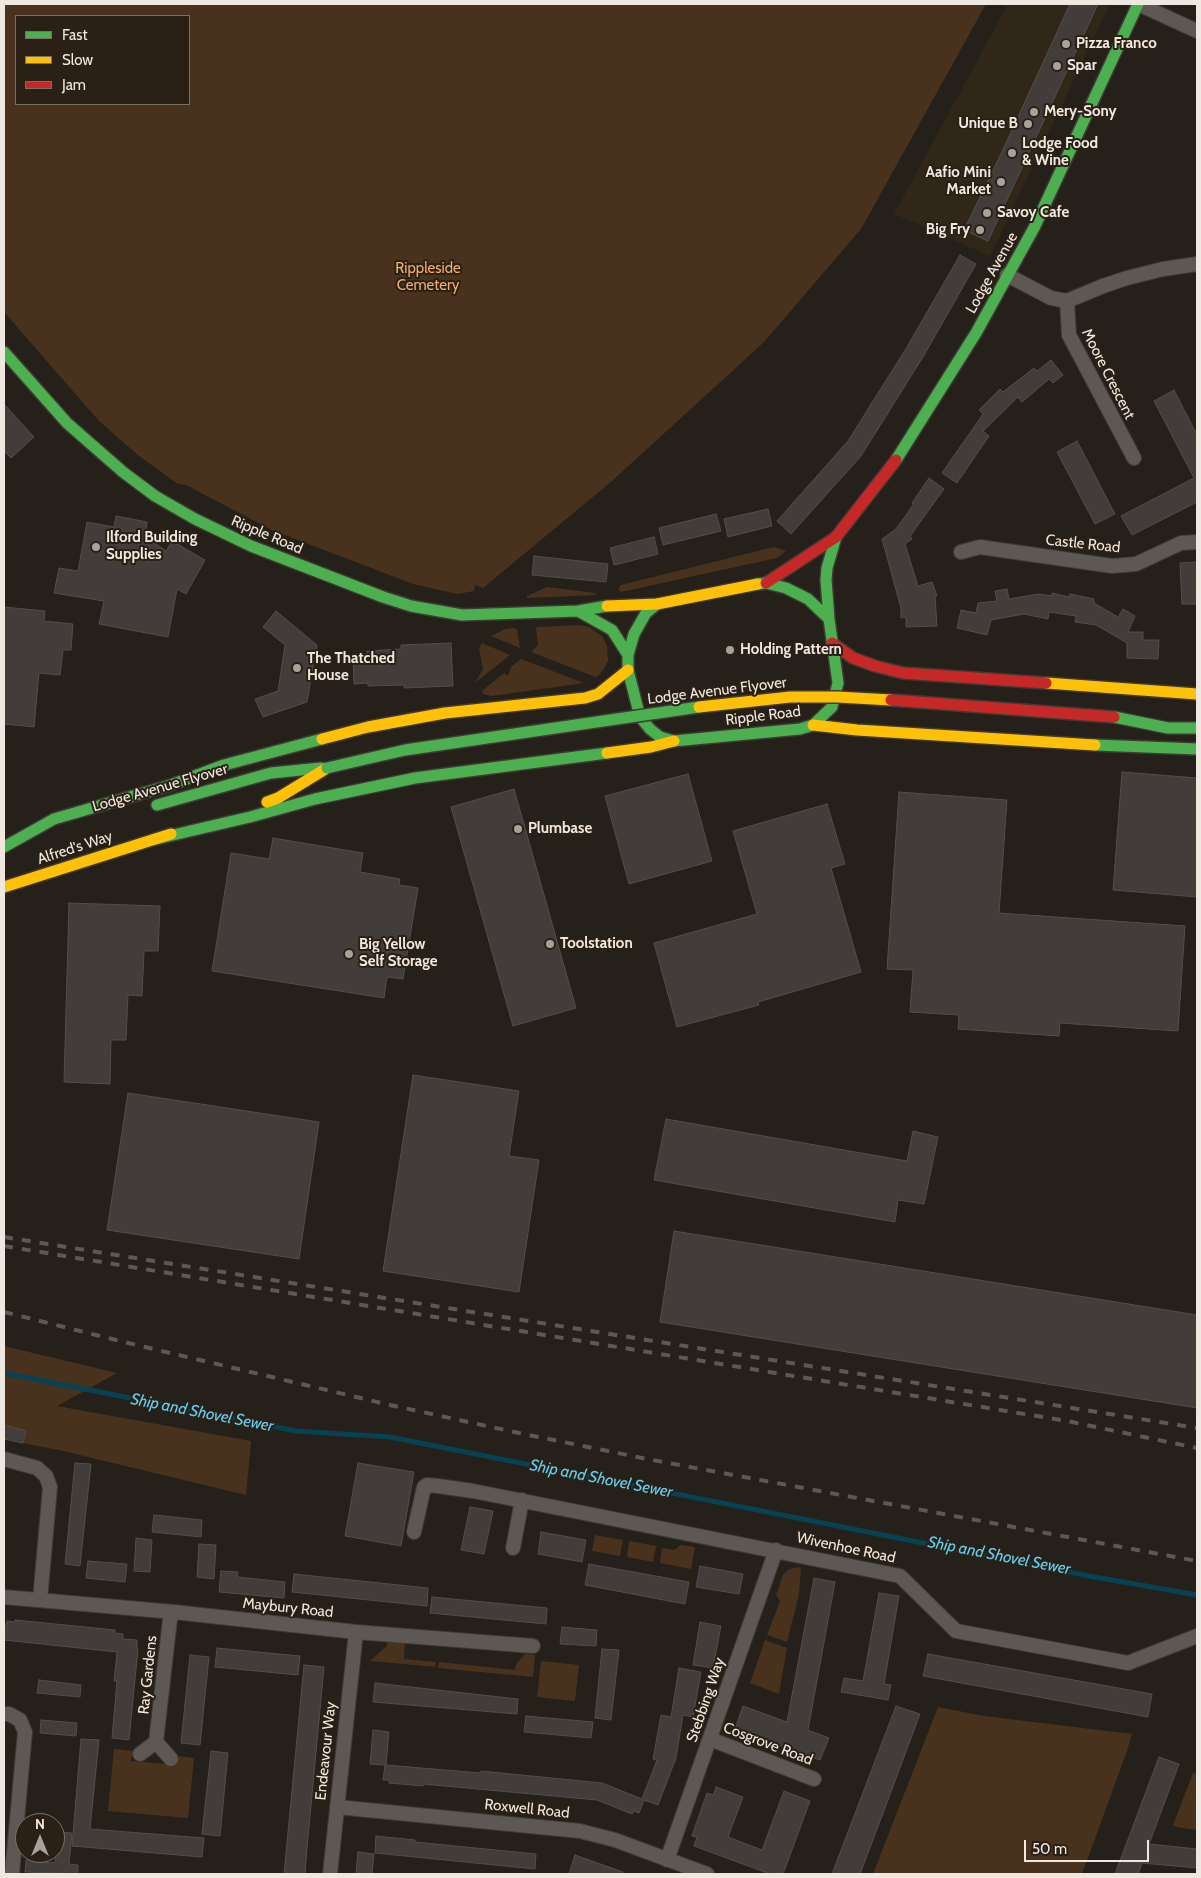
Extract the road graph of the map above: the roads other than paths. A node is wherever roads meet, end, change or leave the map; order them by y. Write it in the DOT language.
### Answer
graph roads {
  1 [pos="1138,4"];
  2 [pos="1197,31"];
  3 [pos="1197,264"];
  4 [pos="1007,275"];
  5 [pos="1067,301"];
  6 [pos="4,352"];
  7 [pos="1134,458"];
  8 [pos="836,537"];
  9 [pos="1197,542"];
  10 [pos="961,552"];
  11 [pos="766,582"];
  12 [pos="657,604"];
  13 [pos="578,611"];
  14 [pos="829,619"];
  15 [pos="832,643"];
  16 [pos="628,655"];
  17 [pos="628,670"];
  18 [pos="1197,694"];
  19 [pos="1143,712"];
  20 [pos="1114,717"];
  21 [pos="813,725"];
  22 [pos="1197,728"];
  23 [pos="674,741"];
  24 [pos="1197,749"];
  25 [pos="327,768"];
  26 [pos="142,809"];
  27 [pos="50,836"];
  28 [pos="156,839"];
  29 [pos="4,848"];
  30 [pos="4,887"];
  31 [pos="4,1459"];
  32 [pos="522,1500"];
  33 [pos="414,1532"];
  34 [pos="513,1548"];
  35 [pos="776,1550"];
  36 [pos="4,1597"];
  37 [pos="40,1600"];
  38 [pos="174,1612"];
  39 [pos="356,1632"];
  40 [pos="1197,1636"];
  41 [pos="533,1646"];
  42 [pos="4,1714"];
  43 [pos="710,1739"];
  44 [pos="156,1742"];
  45 [pos="140,1754"];
  46 [pos="171,1758"];
  47 [pos="814,1779"];
  48 [pos="337,1807"];
  49 [pos="667,1860"];
  50 [pos="12,1874"];
  51 [pos="330,1874"];
  52 [pos="707,1874"];
  1 -- 2 [label="street"];
  1 -- 4 [label="main road, Lodge Avenue"];
  3 -- 5 [label="street"];
  4 -- 5 [label="street"];
  4 -- 8 [label="main road, Lodge Avenue"];
  5 -- 7 [label="street, Moore Crescent"];
  6 -- 13 [label="main road, Ripple Road"];
  8 -- 11 [label="main road, Lodge Avenue"];
  8 -- 14 [label="main road, Lodge Avenue"];
  9 -- 10 [label="street, Castle Road"];
  11 -- 12 [label="main road, Ripple Road"];
  11 -- 14 [label="main road, Ripple Road"];
  12 -- 13 [label="main road, Ripple Road"];
  12 -- 16 [label="main road"];
  13 -- 16 [label="main road"];
  14 -- 15 [label="main road, Ripple Road"];
  15 -- 18 [label="main road"];
  15 -- 21 [label="main road, Ripple Road"];
  16 -- 17 [label="main road"];
  17 -- 23 [label="main road"];
  17 -- 29 [label="main road"];
  19 -- 20 [label="main road"];
  20 -- 22 [label="main road"];
  20 -- 25 [label="main road, Lodge Avenue Flyover, bridge"];
  21 -- 23 [label="main road, Ripple Road"];
  21 -- 24 [label="main road"];
  23 -- 28 [label="main road, Ripple Road"];
  25 -- 26 [label="main road, Lodge Avenue Flyover"];
  25 -- 28 [label="main road, Lodge Avenue Flyover"];
  27 -- 29 [label="main road"];
  28 -- 30 [label="main road, Alfred's Way"];
  31 -- 37 [label="street"];
  32 -- 33 [label="street, Wivenhoe Road"];
  32 -- 34 [label="street"];
  32 -- 35 [label="street, Wivenhoe Road"];
  35 -- 40 [label="street, Wivenhoe Road"];
  35 -- 43 [label="street, Stebbing Way"];
  36 -- 37 [label="street, Maybury Road"];
  37 -- 38 [label="street, Maybury Road"];
  38 -- 39 [label="street, Maybury Road"];
  38 -- 44 [label="street, Ray Gardens"];
  39 -- 41 [label="street, Maybury Road"];
  39 -- 48 [label="street, Endeavour Way"];
  42 -- 50 [label="street"];
  43 -- 47 [label="street, Cosgrove Road"];
  43 -- 49 [label="street, Stebbing Way"];
  44 -- 45 [label="street"];
  44 -- 46 [label="street"];
  48 -- 49 [label="street, Roxwell Road"];
  48 -- 51 [label="street, Endeavour Way"];
  49 -- 52 [label="street, Roxwell Road"];
}
